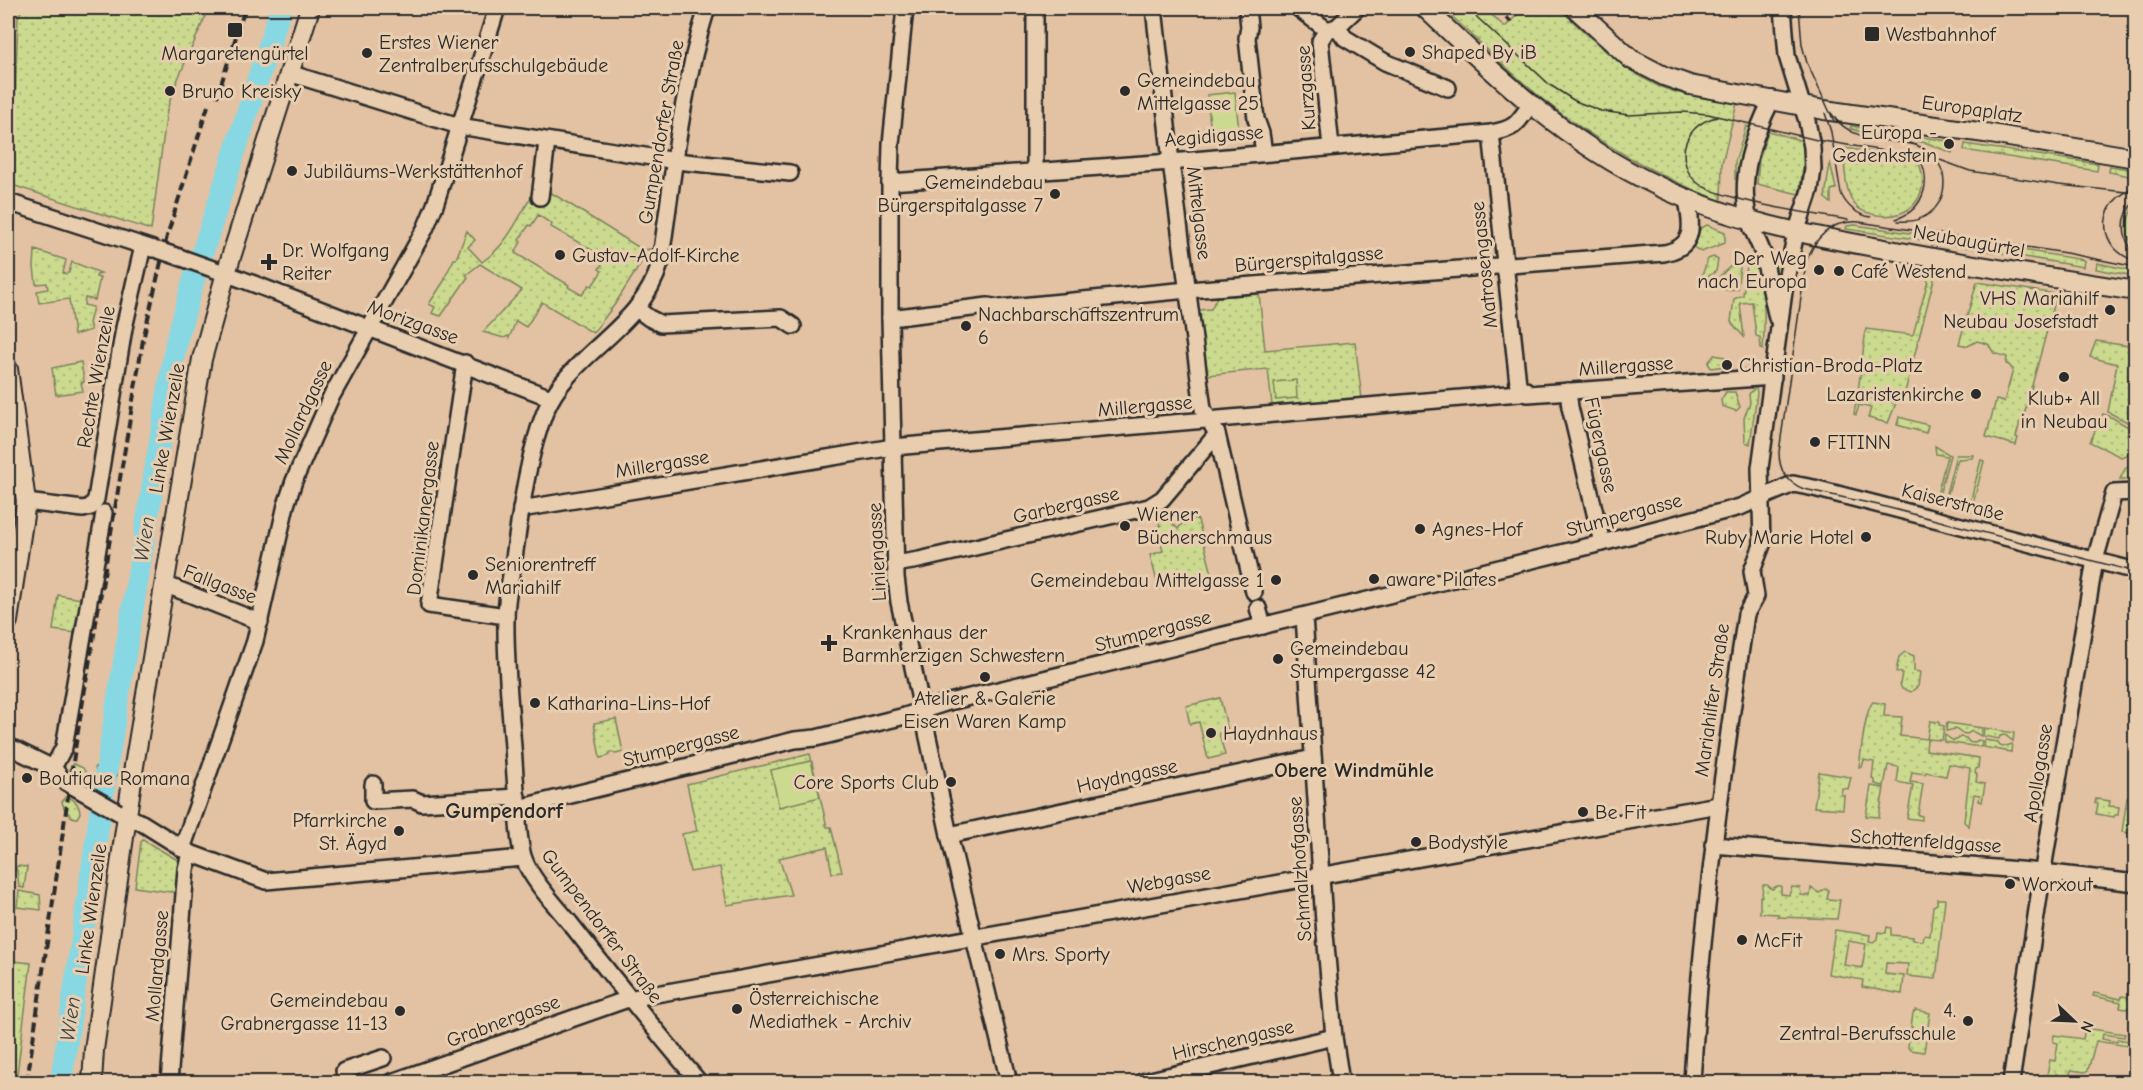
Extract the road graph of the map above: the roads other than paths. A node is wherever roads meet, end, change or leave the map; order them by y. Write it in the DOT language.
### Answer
graph roads {
  1 [pos="310,8"];
  2 [pos="497,8"];
  3 [pos="707,8"];
  4 [pos="905,8"];
  5 [pos="1035,8"];
  6 [pos="1154,8"];
  7 [pos="1247,8"];
  8 [pos="1298,8"];
  9 [pos="1357,8"];
  10 [pos="1425,8"];
  11 [pos="1575,8"];
  12 [pos="1783,8"];
  13 [pos="1332,28"];
  14 [pos="289,73"];
  15 [pos="1448,88"];
  16 [pos="1772,99"];
  17 [pos="1530,105"];
  18 [pos="1802,105"];
  19 [pos="459,126"];
  20 [pos="1491,133"];
  21 [pos="547,141"];
  22 [pos="1331,147"];
  23 [pos="1264,153"];
  24 [pos="2136,158"];
  25 [pos="676,161"];
  26 [pos="1171,162"];
  27 [pos="1035,172"];
  28 [pos="790,173"];
  29 [pos="890,182"];
  30 [pos="540,197"];
  31 [pos="1687,200"];
  32 [pos="8,202"];
  33 [pos="1749,220"];
  34 [pos="1796,233"];
  35 [pos="150,248"];
  36 [pos="1504,265"];
  37 [pos="222,271"];
  38 [pos="1188,290"];
  39 [pos="2136,291"];
  40 [pos="637,309"];
  41 [pos="891,318"];
  42 [pos="793,326"];
  43 [pos="369,329"];
  44 [pos="1779,329"];
  45 [pos="465,363"];
  46 [pos="8,369"];
  47 [pos="1773,377"];
  48 [pos="1568,391"];
  49 [pos="1519,393"];
  50 [pos="551,398"];
  51 [pos="1213,428"];
  52 [pos="893,447"];
  53 [pos="2136,492"];
  54 [pos="1761,497"];
  55 [pos="26,502"];
  56 [pos="521,509"];
  57 [pos="104,513"];
  58 [pos="1602,543"];
  59 [pos="2095,560"];
  60 [pos="895,564"];
  61 [pos="2136,571"];
  62 [pos="164,585"];
  63 [pos="1254,592"];
  64 [pos="1258,608"];
  65 [pos="506,616"];
  66 [pos="1304,616"];
  67 [pos="8,621"];
  68 [pos="260,622"];
  69 [pos="1263,626"];
  70 [pos="922,710"];
  71 [pos="8,746"];
  72 [pos="1313,758"];
  73 [pos="53,768"];
  74 [pos="373,784"];
  75 [pos="517,803"];
  76 [pos="1718,805"];
  77 [pos="122,814"];
  78 [pos="949,835"];
  79 [pos="1713,845"];
  80 [pos="186,851"];
  81 [pos="523,858"];
  82 [pos="2043,872"];
  83 [pos="1321,874"];
  84 [pos="2136,883"];
  85 [pos="975,938"];
  86 [pos="628,999"];
  87 [pos="1334,1037"];
  88 [pos="383,1058"];
  89 [pos="92,1083"];
  90 [pos="169,1083"];
  91 [pos="347,1083"];
  92 [pos="392,1083"];
  93 [pos="699,1083"];
  94 [pos="1009,1083"];
  95 [pos="1142,1083"];
  96 [pos="1341,1083"];
  97 [pos="1692,1083"];
  98 [pos="2011,1083"];
  1 -- 14 [label="main road, Linke Wienzeile"];
  2 -- 19 [label="street, Mollardgasse"];
  3 -- 25 [label="street, Gumpendorfer Straße"];
  4 -- 29 [label="street, Liniengasse"];
  5 -- 27 [label="street"];
  6 -- 26 [label="street, Mittelgasse"];
  7 -- 23 [label="street"];
  8 -- 13 [label="street"];
  9 -- 13 [label="street, Kurzgasse"];
  10 -- 17 [label="main road, Neubaugürtel"];
  11 -- 16 [label="main road, Europaplatz"];
  12 -- 18 [label="street, Mariahilfer Straße"];
  13 -- 15 [label="street"];
  13 -- 22 [label="street, Kurzgasse"];
  14 -- 19 [label="street"];
  14 -- 37 [label="main road, Linke Wienzeile"];
  16 -- 18 [label="main road, Europaplatz"];
  16 -- 33 [label="street, Mariahilfer Straße"];
  17 -- 20 [label="street, Aegidigasse"];
  17 -- 31 [label="main road, Neubaugürtel"];
  18 -- 24 [label="main road, Europaplatz"];
  18 -- 34 [label="street, Mariahilfer Straße"];
  19 -- 21 [label="street"];
  19 -- 43 [label="street, Mollardgasse"];
  20 -- 22 [label="street, Aegidigasse"];
  20 -- 36 [label="street, Matrosengasse"];
  21 -- 25 [label="street"];
  21 -- 30 [label="street"];
  22 -- 23 [label="street, Aegidigasse"];
  23 -- 26 [label="street, Aegidigasse"];
  25 -- 28 [label="street"];
  25 -- 40 [label="street, Gumpendorfer Straße"];
  26 -- 27 [label="street, Aegidigasse"];
  26 -- 38 [label="street, Mittelgasse"];
  27 -- 29 [label="street, Aegidigasse"];
  29 -- 41 [label="street, Liniengasse"];
  31 -- 33 [label="main road, Neubaugürtel"];
  31 -- 36 [label="street, Bürgerspitalgasse"];
  32 -- 35 [label="street, Morizgasse"];
  33 -- 34 [label="main road, Neubaugürtel"];
  33 -- 44 [label="street, Mariahilfer Straße"];
  34 -- 39 [label="main road, Neubaugürtel"];
  34 -- 44 [label="street, Mariahilfer Straße"];
  35 -- 37 [label="street, Morizgasse, bridge"];
  35 -- 55 [label="street, Rechte Wienzeile"];
  36 -- 38 [label="street, Bürgerspitalgasse"];
  36 -- 49 [label="street, Matrosengasse"];
  37 -- 43 [label="street, Morizgasse"];
  37 -- 62 [label="main road, Linke Wienzeile"];
  38 -- 41 [label="street, Bürgerspitalgasse"];
  38 -- 51 [label="street, Mittelgasse"];
  40 -- 42 [label="street"];
  40 -- 50 [label="street, Gumpendorfer Straße"];
  41 -- 52 [label="street, Liniengasse"];
  43 -- 45 [label="street, Morizgasse"];
  43 -- 68 [label="street, Mollardgasse"];
  44 -- 47 [label="street, Mariahilfer Straße"];
  45 -- 50 [label="street, Morizgasse"];
  45 -- 65 [label="street, Dominikanergasse"];
  46 -- 55 [label="main road"];
  47 -- 48 [label="street, Millergasse"];
  47 -- 54 [label="street, Mariahilfer Straße"];
  48 -- 49 [label="street, Millergasse"];
  48 -- 58 [label="street, Fügergasse"];
  49 -- 51 [label="street, Millergasse"];
  50 -- 56 [label="street, Gumpendorfer Straße"];
  51 -- 52 [label="street, Millergasse"];
  51 -- 60 [label="street, Garbergasse"];
  51 -- 63 [label="street, Mittelgasse"];
  52 -- 56 [label="street, Millergasse"];
  52 -- 60 [label="street, Liniengasse"];
  53 -- 59 [label="street, Apollogasse"];
  54 -- 58 [label="street, Stumpergasse"];
  54 -- 59 [label="street, Kaiserstraße"];
  54 -- 76 [label="street, Mariahilfer Straße"];
  55 -- 67 [label="main road"];
  56 -- 65 [label="street, Gumpendorfer Straße"];
  57 -- 73 [label="street"];
  58 -- 66 [label="street, Stumpergasse"];
  59 -- 61 [label="street, Kaiserstraße"];
  59 -- 82 [label="street, Apollogasse"];
  60 -- 70 [label="street, Liniengasse"];
  62 -- 68 [label="street, Fallgasse"];
  62 -- 77 [label="main road, Linke Wienzeile"];
  64 -- 69 [label="street"];
  65 -- 75 [label="street, Gumpendorfer Straße"];
  66 -- 69 [label="street, Stumpergasse"];
  66 -- 72 [label="street, Schmalzhofgasse"];
  68 -- 80 [label="street, Mollardgasse"];
  69 -- 70 [label="street, Stumpergasse"];
  70 -- 75 [label="street, Stumpergasse"];
  70 -- 78 [label="street, Liniengasse"];
  71 -- 73 [label="street"];
  72 -- 78 [label="street, Haydngasse"];
  72 -- 83 [label="street, Schmalzhofgasse"];
  73 -- 77 [label="street, bridge"];
  74 -- 75 [label="street, Stumpergasse"];
  75 -- 81 [label="street, Gumpendorfer Straße"];
  76 -- 79 [label="street, Mariahilfer Straße"];
  76 -- 83 [label="street, Webgasse"];
  77 -- 80 [label="street"];
  77 -- 89 [label="main road, Linke Wienzeile"];
  78 -- 85 [label="street, Liniengasse"];
  79 -- 82 [label="street, Schottenfeldgasse"];
  79 -- 97 [label="street, Mariahilfer Straße"];
  80 -- 81 [label="street"];
  80 -- 90 [label="street, Mollardgasse"];
  81 -- 86 [label="street, Gumpendorfer Straße"];
  82 -- 84 [label="street, Schottenfeldgasse"];
  82 -- 98 [label="street, Apollogasse"];
  83 -- 85 [label="street, Webgasse"];
  83 -- 87 [label="street, Schmalzhofgasse"];
  85 -- 86 [label="street, Webgasse"];
  85 -- 94 [label="street, Liniengasse"];
  86 -- 92 [label="street, Grabnergasse"];
  86 -- 93 [label="street, Gumpendorfer Straße"];
  87 -- 95 [label="street, Hirschengasse"];
  87 -- 96 [label="street, Schmalzhofgasse"];
  88 -- 91 [label="street"];
}
